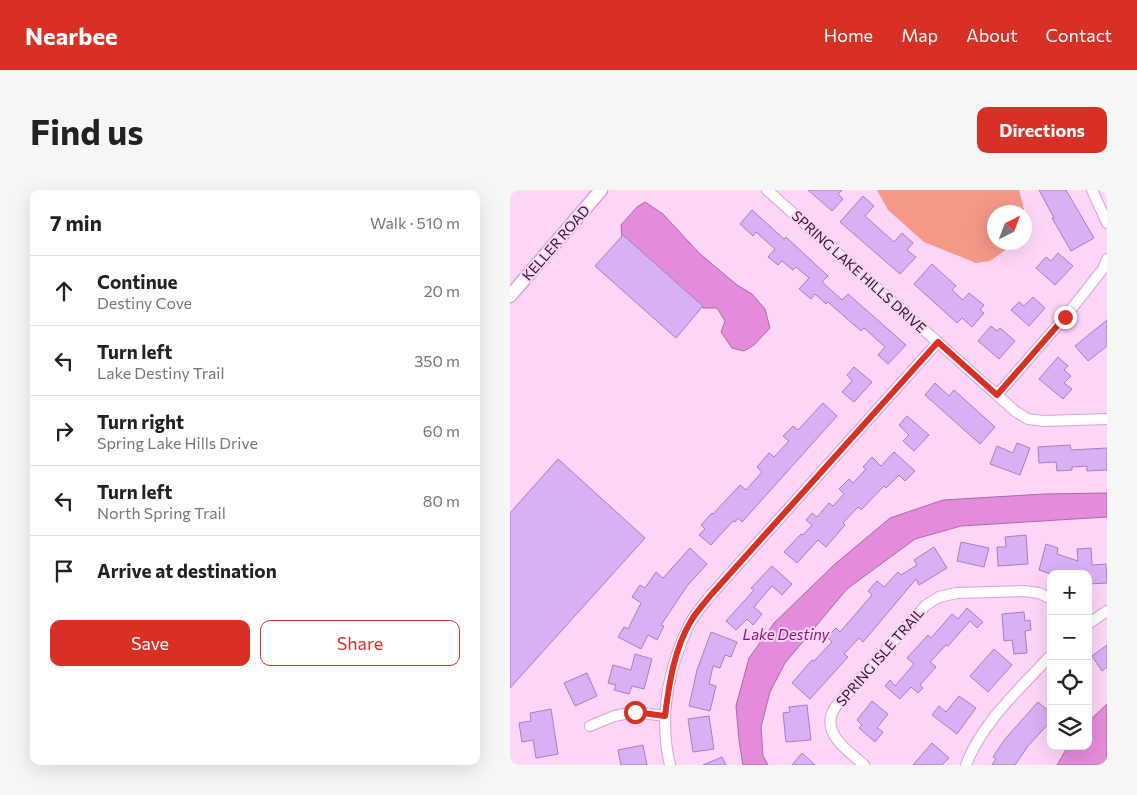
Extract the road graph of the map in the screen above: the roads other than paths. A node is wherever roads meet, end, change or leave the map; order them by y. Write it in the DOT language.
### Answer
graph roads {
  1 [pos="601,190"];
  2 [pos="767,190"];
  3 [pos="1092,190"];
  4 [pos="1107,223"];
  5 [pos="1107,259"];
  6 [pos="510,296"];
  7 [pos="938,342"];
  8 [pos="997,395"];
  9 [pos="1107,419"];
  10 [pos="1047,597"];
  11 [pos="1107,611"];
  12 [pos="1092,621"];
  13 [pos="1047,659"];
  14 [pos="665,716"];
  15 [pos="590,726"];
  16 [pos="670,765"];
  17 [pos="864,765"];
  18 [pos="966,765"];
  1 -- 6 [label="street, KELLER ROAD"];
  2 -- 7 [label="street, SPRING LAKE HILLS DRIVE"];
  3 -- 4 [label="street"];
  5 -- 8 [label="street"];
  7 -- 8 [label="street, SPRING LAKE HILLS DRIVE"];
  7 -- 14 [label="street"];
  8 -- 9 [label="street, SPRING LAKE HILLS DRIVE"];
  10 -- 17 [label="street, SPRING ISLE TRAIL"];
  11 -- 12 [label="street"];
  13 -- 18 [label="street"];
  14 -- 15 [label="street"];
  14 -- 16 [label="street"];
}
